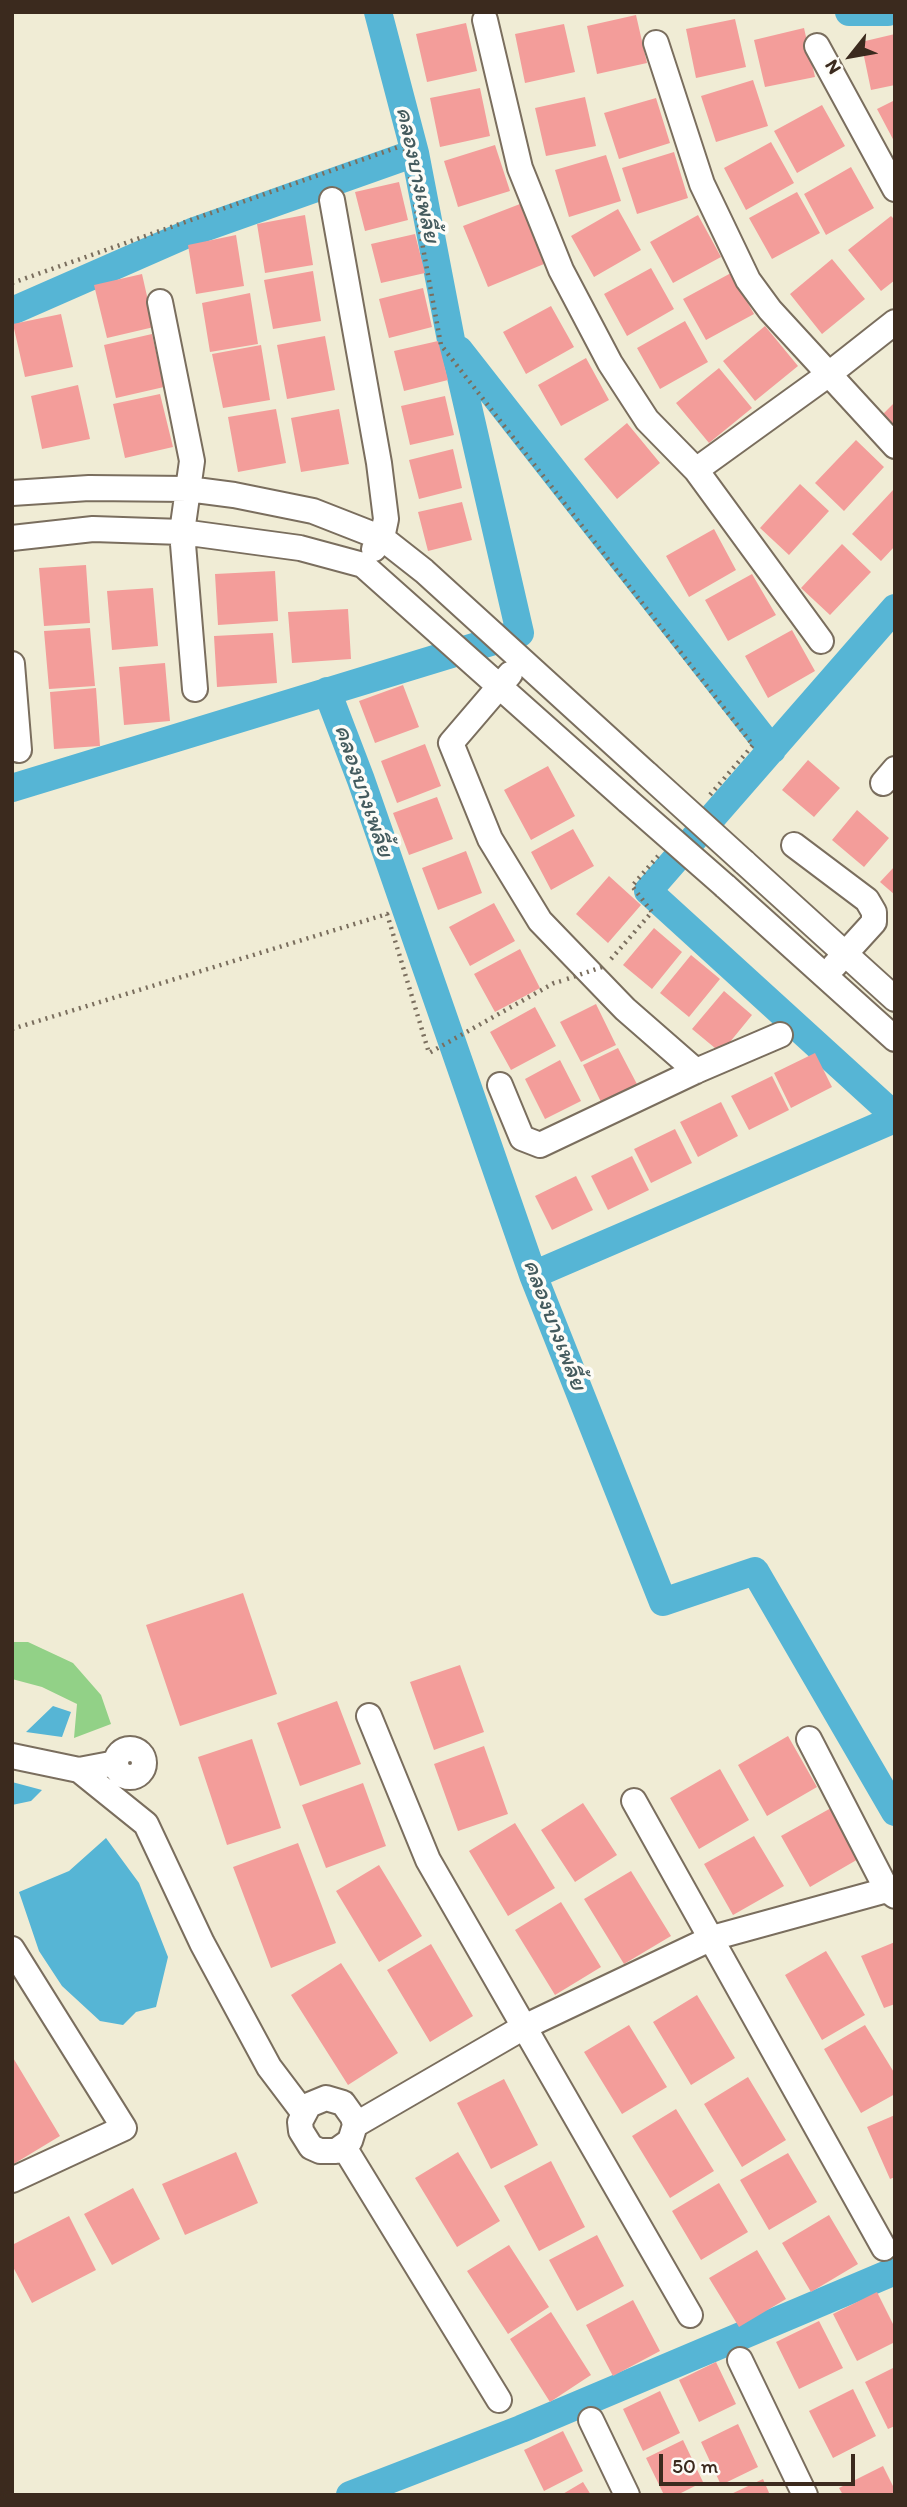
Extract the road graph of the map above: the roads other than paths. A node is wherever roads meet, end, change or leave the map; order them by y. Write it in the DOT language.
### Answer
graph roads {
  1 [pos="485,20"];
  2 [pos="656,43"];
  3 [pos="817,46"];
  4 [pos="895,188"];
  5 [pos="332,200"];
  6 [pos="160,302"];
  7 [pos="895,322"];
  8 [pos="829,374"];
  9 [pos="895,446"];
  10 [pos="695,470"];
  11 [pos="188,489"];
  12 [pos="12,493"];
  13 [pos="182,532"];
  14 [pos="12,538"];
  15 [pos="382,538"];
  16 [pos="363,565"];
  17 [pos="821,640"];
  18 [pos="515,654"];
  19 [pos="12,664"];
  20 [pos="491,678"];
  21 [pos="195,688"];
  22 [pos="19,750"];
  23 [pos="794,845"];
  24 [pos="845,954"];
  25 [pos="825,975"];
  26 [pos="895,999"];
  27 [pos="780,1035"];
  28 [pos="895,1039"];
  29 [pos="696,1071"];
  30 [pos="500,1085"];
  31 [pos="369,1716"];
  32 [pos="809,1739"];
  33 [pos="12,1756"];
  34 [pos="79,1770"];
  35 [pos="634,1801"];
  36 [pos="146,1824"];
  37 [pos="891,1893"];
  38 [pos="712,1938"];
  39 [pos="12,1949"];
  40 [pos="524,2027"];
  41 [pos="303,2112"];
  42 [pos="355,2125"];
  43 [pos="344,2147"];
  44 [pos="12,2180"];
  45 [pos="884,2248"];
  46 [pos="690,2315"];
  47 [pos="740,2360"];
  48 [pos="499,2400"];
  49 [pos="591,2420"];
  50 [pos="627,2495"];
  51 [pos="805,2495"];
  1 -- 10 [label="street"];
  2 -- 8 [label="street"];
  3 -- 4 [label="street"];
  5 -- 15 [label="street"];
  6 -- 11 [label="street"];
  7 -- 8 [label="street"];
  8 -- 9 [label="street"];
  8 -- 10 [label="street"];
  10 -- 17 [label="street"];
  11 -- 12 [label="street"];
  11 -- 13 [label="street"];
  11 -- 15 [label="street"];
  13 -- 14 [label="street"];
  13 -- 16 [label="street"];
  13 -- 21 [label="street"];
  15 -- 16 [label="street"];
  15 -- 18 [label="street"];
  16 -- 20 [label="street"];
  18 -- 20 [label="street"];
  18 -- 24 [label="street, bridge"];
  19 -- 22 [label="street"];
  20 -- 25 [label="street, bridge"];
  20 -- 29 [label="street"];
  23 -- 24 [label="street"];
  24 -- 25 [label="street"];
  24 -- 26 [label="street"];
  25 -- 28 [label="street"];
  27 -- 29 [label="street"];
  29 -- 30 [label="street"];
  31 -- 40 [label="street"];
  32 -- 37 [label="street"];
  33 -- 34 [label="street"];
  34 -- 36 [label="street"];
  34 -- 36 [label="street"];
  35 -- 38 [label="street"];
  36 -- 41 [label="street"];
  37 -- 38 [label="street"];
  38 -- 40 [label="street"];
  38 -- 45 [label="street"];
  39 -- 44 [label="street"];
  40 -- 42 [label="street"];
  40 -- 46 [label="street"];
  41 -- 42 [label="street"];
  41 -- 43 [label="street"];
  42 -- 43 [label="street"];
  43 -- 48 [label="street"];
  47 -- 51 [label="street"];
  49 -- 50 [label="street"];
}
